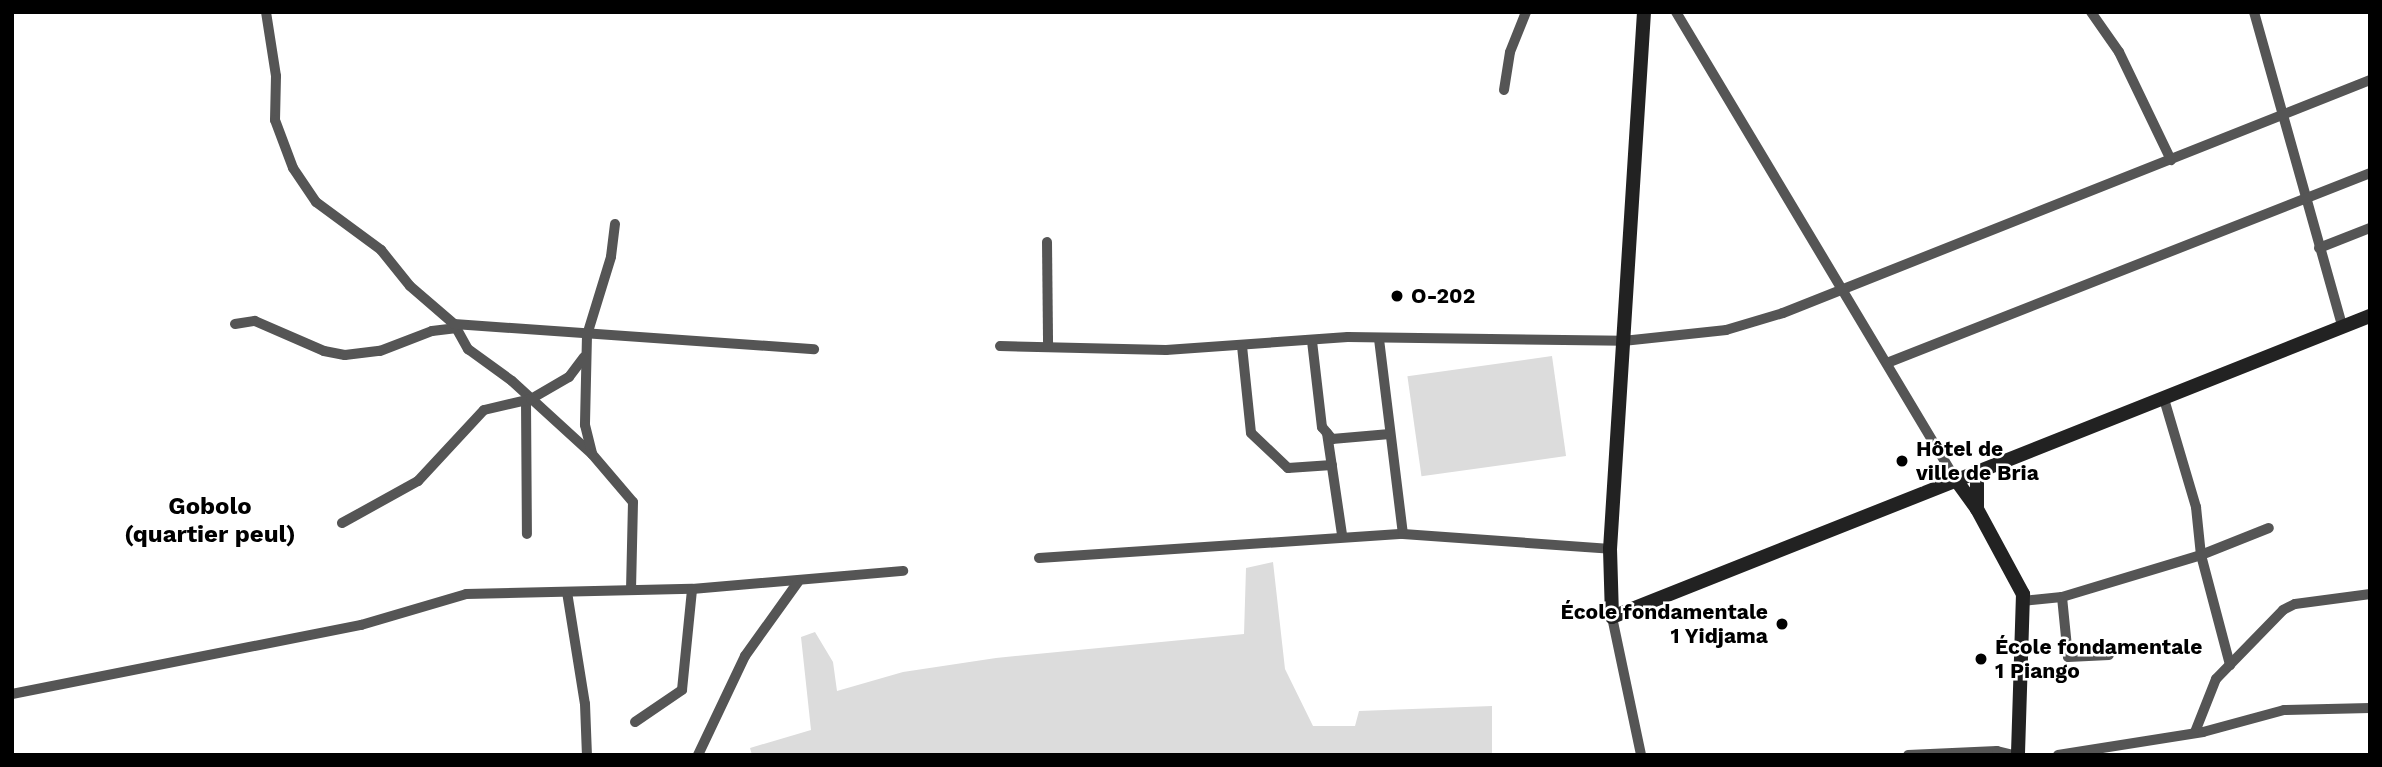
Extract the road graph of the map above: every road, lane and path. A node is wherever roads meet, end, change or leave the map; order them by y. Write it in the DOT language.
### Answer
graph roads {
  1 [pos="266,12"];
  2 [pos="1526,12"];
  3 [pos="1644,12"];
  4 [pos="1676,12"];
  5 [pos="2091,12"];
  6 [pos="2254,12"];
  7 [pos="2370,80"];
  8 [pos="1504,90"];
  9 [pos="2281,114"];
  10 [pos="2171,160"];
  11 [pos="2370,173"];
  12 [pos="2304,201"];
  13 [pos="615,224"];
  14 [pos="2370,228"];
  15 [pos="1047,242"];
  16 [pos="2319,248"];
  17 [pos="1844,289"];
  18 [pos="2370,316"];
  19 [pos="235,324"];
  20 [pos="454,326"];
  21 [pos="2342,326"];
  22 [pos="587,335"];
  23 [pos="1379,339"];
  24 [pos="1312,341"];
  25 [pos="1623,341"];
  26 [pos="1000,346"];
  27 [pos="1048,346"];
  28 [pos="1242,346"];
  29 [pos="814,349"];
  30 [pos="584,357"];
  31 [pos="1887,363"];
  32 [pos="2164,399"];
  33 [pos="529,400"];
  34 [pos="1327,433"];
  35 [pos="1390,433"];
  36 [pos="592,454"];
  37 [pos="1332,465"];
  38 [pos="1977,472"];
  39 [pos="1956,480"];
  40 [pos="1977,509"];
  41 [pos="342,523"];
  42 [pos="2269,528"];
  43 [pos="527,534"];
  44 [pos="1403,534"];
  45 [pos="1342,536"];
  46 [pos="1610,549"];
  47 [pos="2201,555"];
  48 [pos="1039,558"];
  49 [pos="903,571"];
  50 [pos="798,582"];
  51 [pos="692,589"];
  52 [pos="631,590"];
  53 [pos="567,592"];
  54 [pos="2370,594"];
  55 [pos="2062,597"];
  56 [pos="2023,601"];
  57 [pos="1612,617"];
  58 [pos="2109,655"];
  59 [pos="2230,666"];
  60 [pos="12,694"];
  61 [pos="2370,709"];
  62 [pos="635,722"];
  63 [pos="2195,732"];
  64 [pos="587,755"];
  65 [pos="698,755"];
  66 [pos="1641,755"];
  67 [pos="1908,755"];
  68 [pos="2016,755"];
  69 [pos="2058,755"];
  1 -- 20 [label="street"];
  2 -- 8 [label="street"];
  3 -- 25 [label="main road"];
  4 -- 17 [label="street"];
  5 -- 10 [label="street"];
  6 -- 9 [label="street"];
  7 -- 9 [label="street"];
  9 -- 10 [label="street"];
  9 -- 12 [label="street"];
  10 -- 17 [label="street"];
  11 -- 12 [label="street"];
  12 -- 16 [label="street"];
  12 -- 31 [label="street"];
  13 -- 22 [label="street"];
  14 -- 16 [label="street"];
  15 -- 27 [label="street"];
  16 -- 21 [label="street"];
  17 -- 25 [label="street"];
  17 -- 31 [label="street"];
  18 -- 21 [label="main road"];
  19 -- 20 [label="street"];
  20 -- 22 [label="street"];
  20 -- 33 [label="street"];
  21 -- 32 [label="main road"];
  22 -- 29 [label="street"];
  22 -- 30 [label="street"];
  23 -- 24 [label="street"];
  23 -- 25 [label="street"];
  23 -- 35 [label="street"];
  24 -- 28 [label="street"];
  24 -- 34 [label="street"];
  25 -- 46 [label="main road"];
  26 -- 27 [label="street"];
  27 -- 28 [label="street"];
  28 -- 37 [label="street"];
  30 -- 33 [label="street"];
  30 -- 36 [label="street"];
  31 -- 39 [label="street"];
  32 -- 38 [label="main road"];
  32 -- 47 [label="street"];
  33 -- 36 [label="street"];
  33 -- 41 [label="street"];
  33 -- 43 [label="street"];
  34 -- 35 [label="street"];
  34 -- 37 [label="street"];
  35 -- 44 [label="street"];
  36 -- 52 [label="street"];
  37 -- 45 [label="street"];
  38 -- 39 [label="main road"];
  38 -- 40 [label="main road"];
  39 -- 40 [label="main road"];
  39 -- 57 [label="main road"];
  40 -- 56 [label="main road"];
  42 -- 47 [label="street"];
  44 -- 45 [label="street"];
  44 -- 46 [label="street"];
  45 -- 48 [label="street"];
  46 -- 57 [label="main road"];
  47 -- 55 [label="street"];
  47 -- 59 [label="street"];
  49 -- 50 [label="street"];
  50 -- 51 [label="street"];
  50 -- 65 [label="street"];
  51 -- 52 [label="street"];
  51 -- 62 [label="street"];
  52 -- 53 [label="street"];
  53 -- 60 [label="street"];
  53 -- 64 [label="street"];
  54 -- 59 [label="street"];
  55 -- 56 [label="street"];
  55 -- 58 [label="street"];
  56 -- 68 [label="main road"];
  57 -- 66 [label="street"];
  59 -- 63 [label="street"];
  61 -- 63 [label="street"];
  63 -- 69 [label="street"];
  67 -- 68 [label="street"];
}
